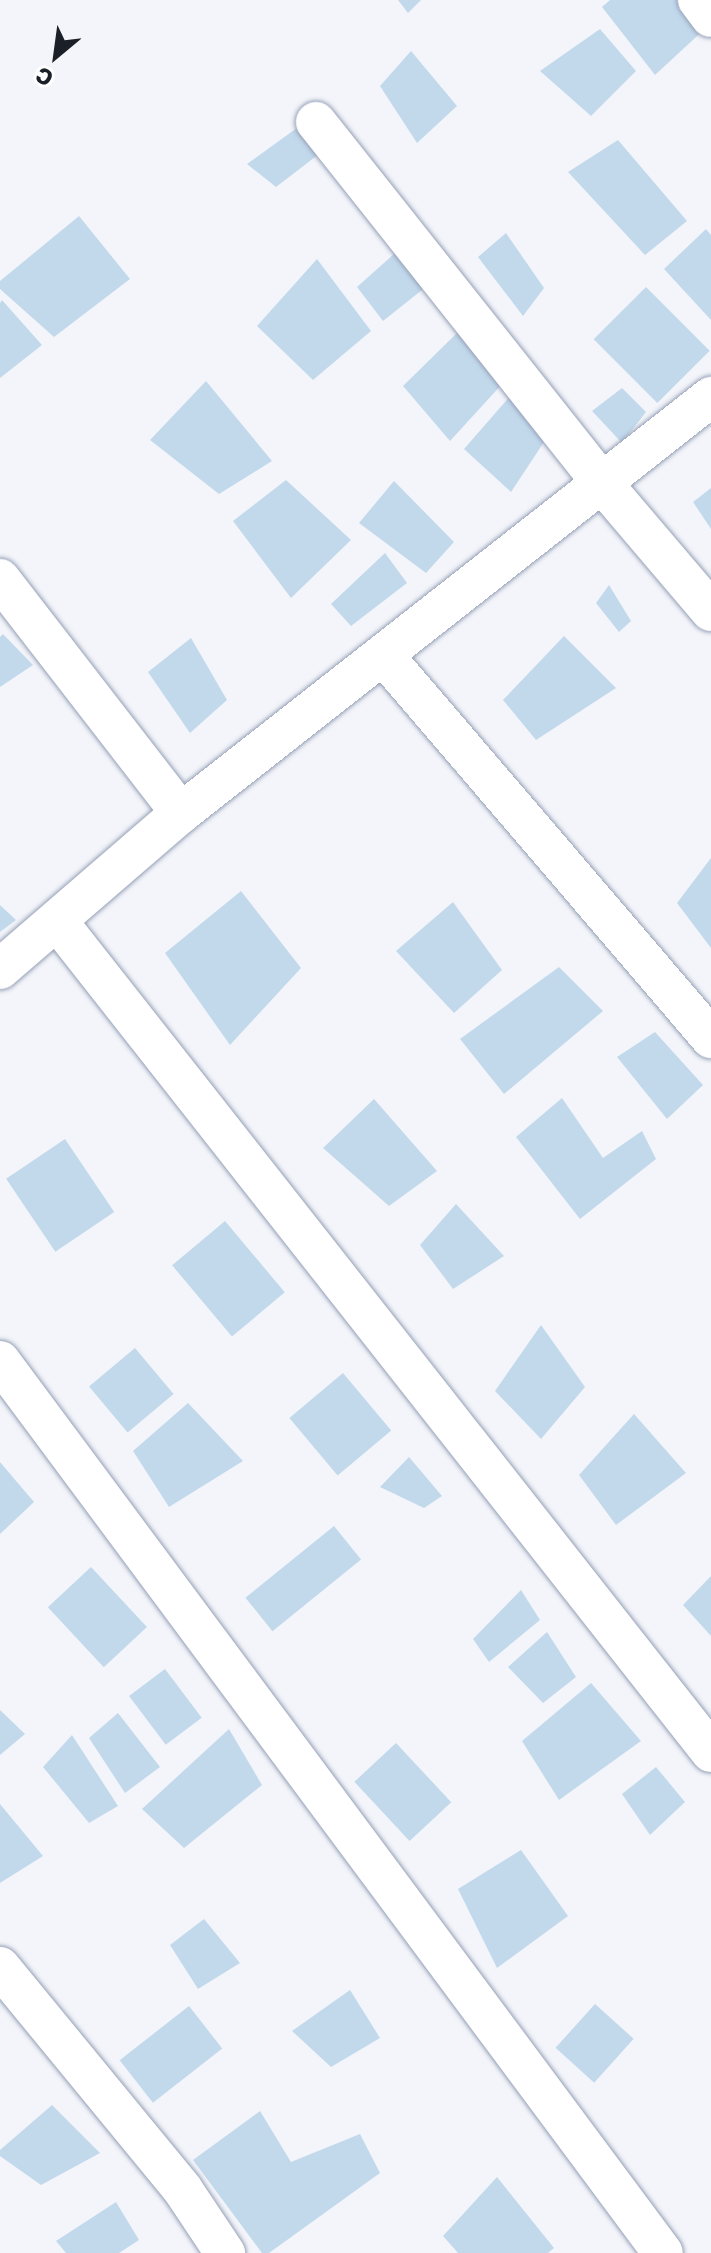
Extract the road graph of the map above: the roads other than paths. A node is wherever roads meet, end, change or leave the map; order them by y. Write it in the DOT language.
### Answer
graph roads {
  1 [pos="698,0"];
  2 [pos="711,17"];
  3 [pos="316,122"];
  4 [pos="711,397"];
  5 [pos="602,483"];
  6 [pos="0,579"];
  7 [pos="711,611"];
  8 [pos="384,656"];
  9 [pos="181,813"];
  10 [pos="58,922"];
  11 [pos="0,969"];
  12 [pos="711,1038"];
  13 [pos="0,1361"];
  14 [pos="711,1752"];
  15 [pos="0,1967"];
  16 [pos="225,2253"];
  17 [pos="663,2253"];
  1 -- 2 [label="street"];
  3 -- 5 [label="street"];
  4 -- 5 [label="street"];
  5 -- 7 [label="street"];
  5 -- 8 [label="street"];
  6 -- 9 [label="street"];
  8 -- 9 [label="street"];
  8 -- 12 [label="street"];
  9 -- 10 [label="street"];
  10 -- 11 [label="street"];
  10 -- 14 [label="street"];
  13 -- 17 [label="street"];
  15 -- 16 [label="street"];
}
